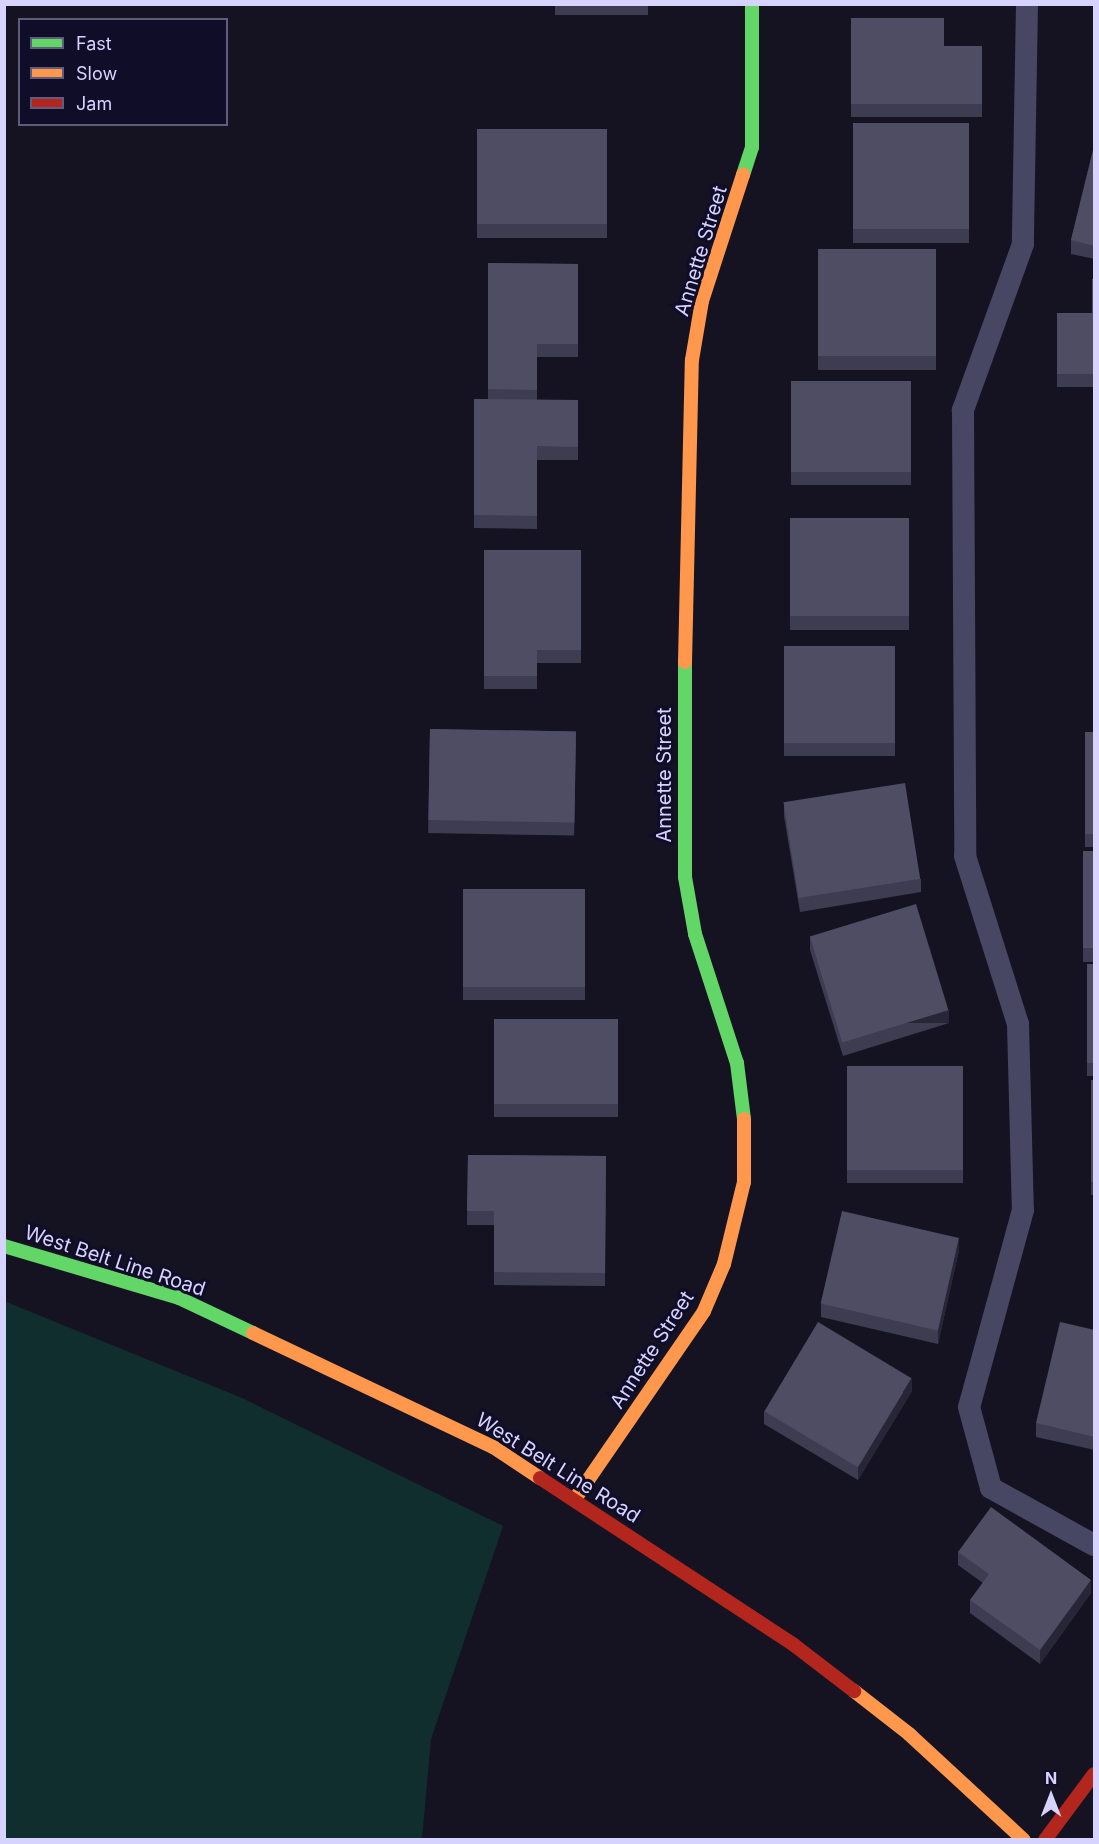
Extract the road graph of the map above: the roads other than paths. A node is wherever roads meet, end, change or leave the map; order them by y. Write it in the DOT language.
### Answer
graph roads {
  1 [pos="752,4"];
  2 [pos="1027,4"];
  3 [pos="4,1246"];
  4 [pos="575,1499"];
  5 [pos="1095,1545"];
  6 [pos="1095,1774"];
  7 [pos="1024,1839"];
  8 [pos="1045,1839"];
  1 -- 4 [label="street, Annette Street"];
  2 -- 5 [label="lane"];
  3 -- 4 [label="street, West Belt Line Road"];
  4 -- 7 [label="street, West Belt Line Road"];
  6 -- 8 [label="street"];
}
